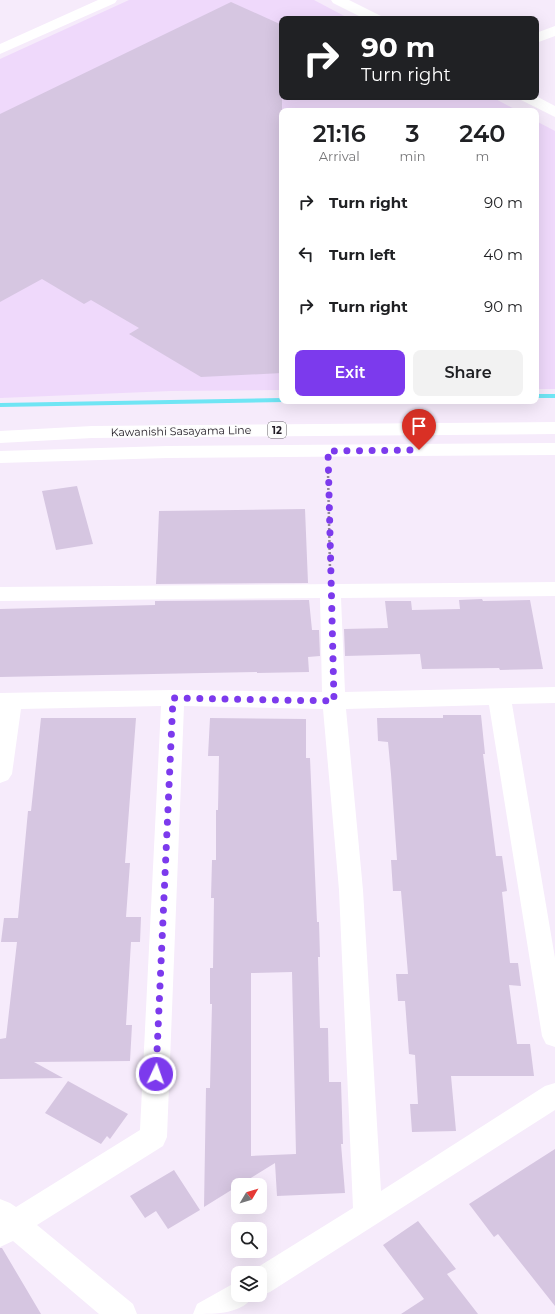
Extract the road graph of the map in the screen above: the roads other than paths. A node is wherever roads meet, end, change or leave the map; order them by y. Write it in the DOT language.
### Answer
graph roads {
  1 [pos="110,0"];
  2 [pos="338,0"];
  3 [pos="370,16"];
  4 [pos="555,30"];
  5 [pos="539,38"];
  6 [pos="0,50"];
  7 [pos="532,100"];
  8 [pos="555,112"];
  9 [pos="555,428"];
  10 [pos="0,437"];
  11 [pos="555,449"];
  12 [pos="0,457"];
  13 [pos="555,589"];
  14 [pos="330,591"];
  15 [pos="0,594"];
  16 [pos="555,695"];
  17 [pos="499,696"];
  18 [pos="173,698"];
  19 [pos="6,701"];
  20 [pos="334,701"];
  21 [pos="0,774"];
  22 [pos="555,1036"];
  23 [pos="555,1095"];
  24 [pos="368,1215"];
  25 [pos="5,1224"];
  26 [pos="267,1278"];
  27 [pos="231,1300"];
  28 [pos="122,1314"];
  29 [pos="208,1314"];
  1 -- 6 [label="street"];
  2 -- 3 [label="street"];
  4 -- 5 [label="street"];
  7 -- 8 [label="street"];
  9 -- 10 [label="street, Kawanishi Sasayama Line / 12"];
  11 -- 12 [label="street, Kawanishi Sasayama Line / 12"];
  13 -- 14 [label="street"];
  14 -- 15 [label="street"];
  14 -- 20 [label="street"];
  16 -- 17 [label="street"];
  17 -- 20 [label="street"];
  17 -- 22 [label="street"];
  18 -- 19 [label="street"];
  18 -- 20 [label="street"];
  18 -- 25 [label="street"];
  19 -- 21 [label="street"];
  20 -- 24 [label="street"];
  23 -- 24 [label="street"];
  24 -- 26 [label="street"];
  25 -- 28 [label="street"];
  27 -- 29 [label="street"];
}
